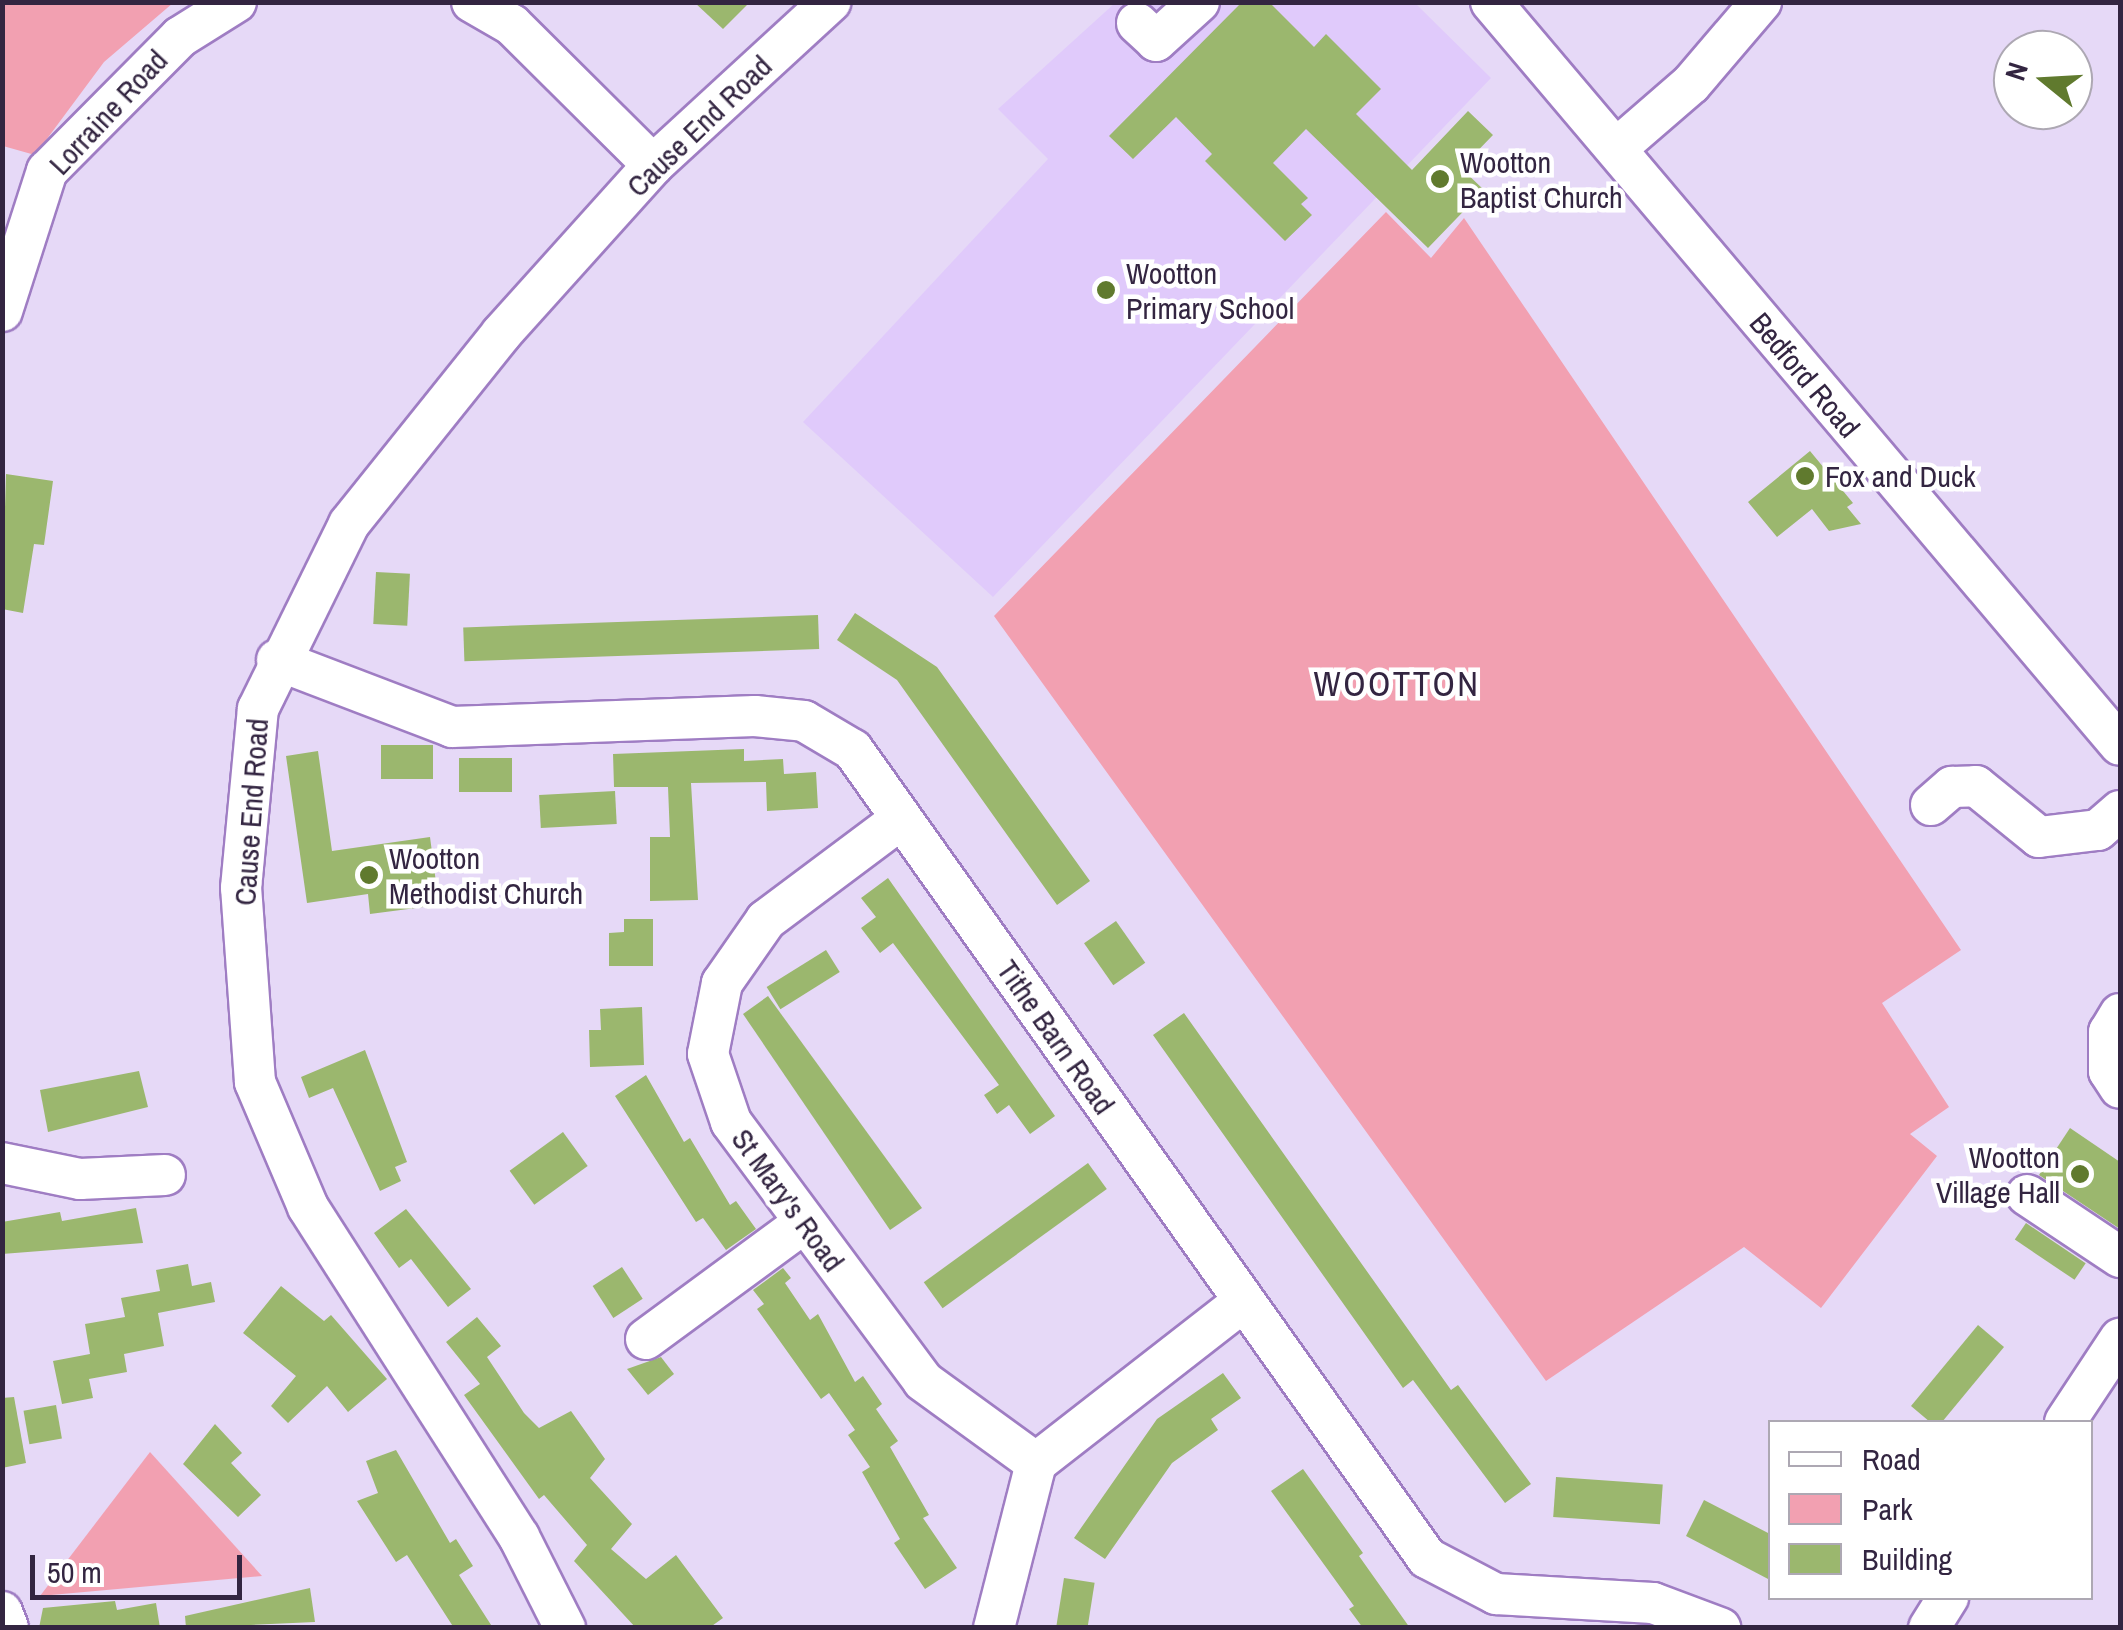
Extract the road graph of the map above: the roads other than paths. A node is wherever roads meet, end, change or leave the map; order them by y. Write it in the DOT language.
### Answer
graph roads {
  1 [pos="236,2"];
  2 [pos="472,2"];
  3 [pos="830,2"];
  4 [pos="1200,2"];
  5 [pos="1491,2"];
  6 [pos="1761,2"];
  7 [pos="1137,23"];
  8 [pos="1617,148"];
  9 [pos="653,165"];
  10 [pos="3,302"];
  11 [pos="277,660"];
  12 [pos="2120,744"];
  13 [pos="1931,805"];
  14 [pos="2120,811"];
  15 [pos="901,819"];
  16 [pos="2120,1014"];
  17 [pos="2120,1088"];
  18 [pos="2,1162"];
  19 [pos="166,1178"];
  20 [pos="2027,1195"];
  21 [pos="804,1223"];
  22 [pos="2120,1257"];
  23 [pos="1244,1302"];
  24 [pos="646,1339"];
  25 [pos="2120,1339"];
  26 [pos="2066,1420"];
  27 [pos="1036,1463"];
  28 [pos="1947,1600"];
  29 [pos="2,1612"];
  30 [pos="8,1628"];
  31 [pos="565,1628"];
  32 [pos="994,1628"];
  33 [pos="1720,1628"];
  34 [pos="1928,1628"];
  1 -- 10 [label="street, Lorraine Road"];
  2 -- 9 [label="street"];
  3 -- 9 [label="street, Cause End Road"];
  4 -- 7 [label="street"];
  5 -- 8 [label="street, Bedford Road"];
  6 -- 8 [label="street"];
  8 -- 12 [label="street, Bedford Road"];
  9 -- 11 [label="street, Cause End Road"];
  11 -- 15 [label="street, Tithe Barn Road"];
  11 -- 31 [label="street, Cause End Road"];
  13 -- 14 [label="street"];
  15 -- 21 [label="street, St Mary's Road"];
  15 -- 23 [label="street, Tithe Barn Road"];
  16 -- 17 [label="street"];
  18 -- 19 [label="street"];
  20 -- 22 [label="street"];
  21 -- 24 [label="street"];
  21 -- 27 [label="street, St Mary's Road"];
  23 -- 27 [label="street"];
  23 -- 33 [label="street, Tithe Barn Road"];
  25 -- 26 [label="street"];
  27 -- 32 [label="street"];
  28 -- 34 [label="street"];
  29 -- 30 [label="street"];
}
